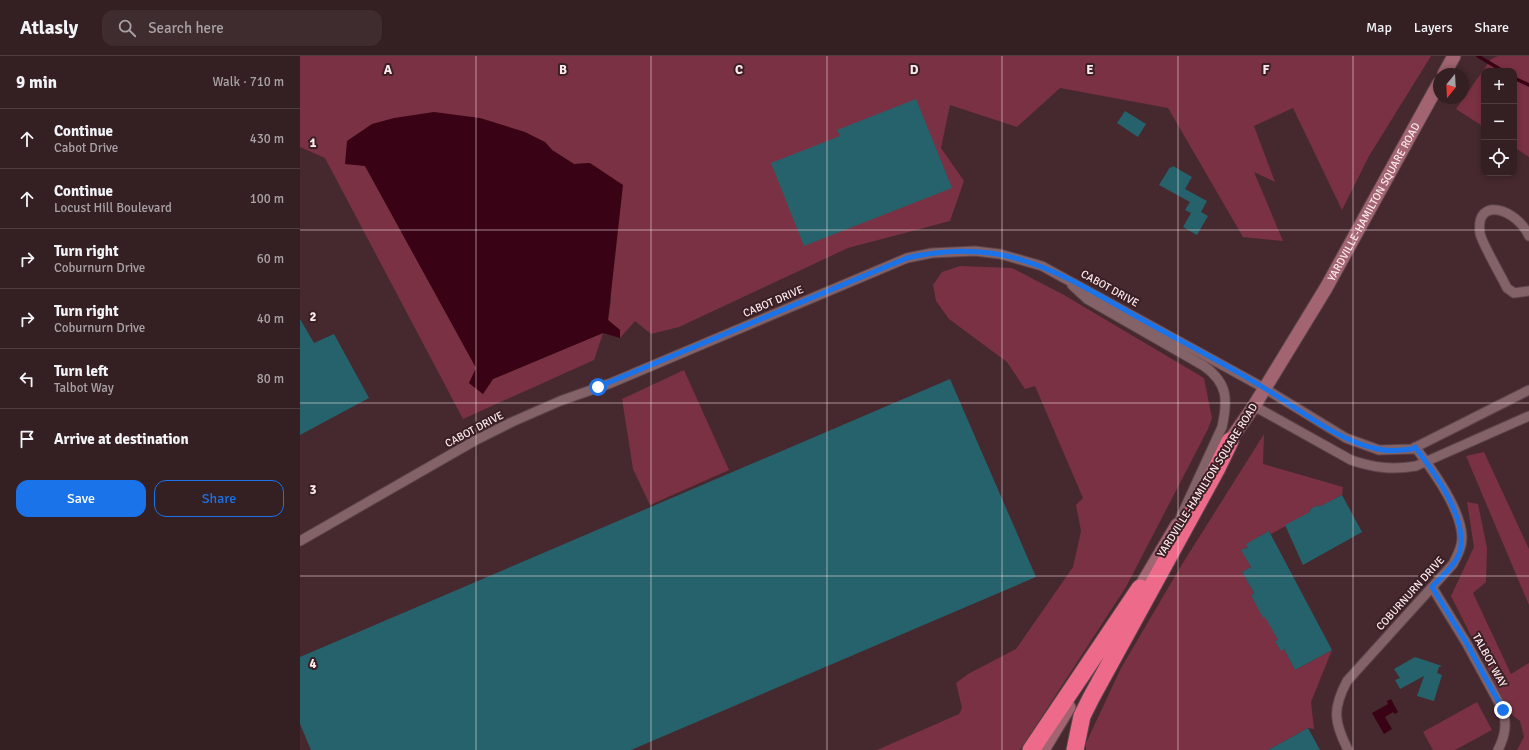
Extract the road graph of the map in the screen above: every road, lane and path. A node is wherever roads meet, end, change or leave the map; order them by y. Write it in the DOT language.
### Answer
graph roads {
  1 [pos="1454,56"];
  2 [pos="1447,68"];
  3 [pos="1433,94"];
  4 [pos="1529,236"];
  5 [pos="1064,277"];
  6 [pos="1529,291"];
  7 [pos="1264,388"];
  8 [pos="1529,390"];
  9 [pos="1254,406"];
  10 [pos="1529,416"];
  11 [pos="1230,441"];
  12 [pos="1415,447"];
  13 [pos="1426,462"];
  14 [pos="1178,523"];
  15 [pos="300,541"];
  16 [pos="1432,587"];
  17 [pos="1140,588"];
  18 [pos="1031,750"];
  19 [pos="1043,750"];
  20 [pos="1075,750"];
  21 [pos="1348,750"];
  22 [pos="1498,750"];
  1 -- 2 [label="street"];
  3 -- 7 [label="street, YARDVILLE-HAMILTON SQUARE ROAD"];
  4 -- 6 [label="street"];
  5 -- 7 [label="street, CABOT DRIVE"];
  5 -- 14 [label="street"];
  5 -- 15 [label="street, CABOT DRIVE"];
  7 -- 9 [label="street, YARDVILLE-HAMILTON SQUARE ROAD"];
  7 -- 12 [label="street, CABOT DRIVE"];
  8 -- 12 [label="street, CABOT DRIVE"];
  9 -- 11 [label="street, YARDVILLE-HAMILTON SQUARE ROAD"];
  9 -- 13 [label="street"];
  10 -- 13 [label="street"];
  11 -- 14 [label="street, YARDVILLE-HAMILTON SQUARE ROAD"];
  11 -- 20 [label="highway"];
  12 -- 13 [label="street, COBURNURN DRIVE"];
  13 -- 16 [label="street, COBURNURN DRIVE"];
  14 -- 17 [label="street, YARDVILLE-HAMILTON SQUARE ROAD"];
  16 -- 21 [label="street, COBURNURN DRIVE"];
  16 -- 22 [label="street, TALBOT WAY"];
  17 -- 18 [label="highway"];
  17 -- 19 [label="street, YARDVILLE-HAMILTON SQUARE ROAD"];
}
